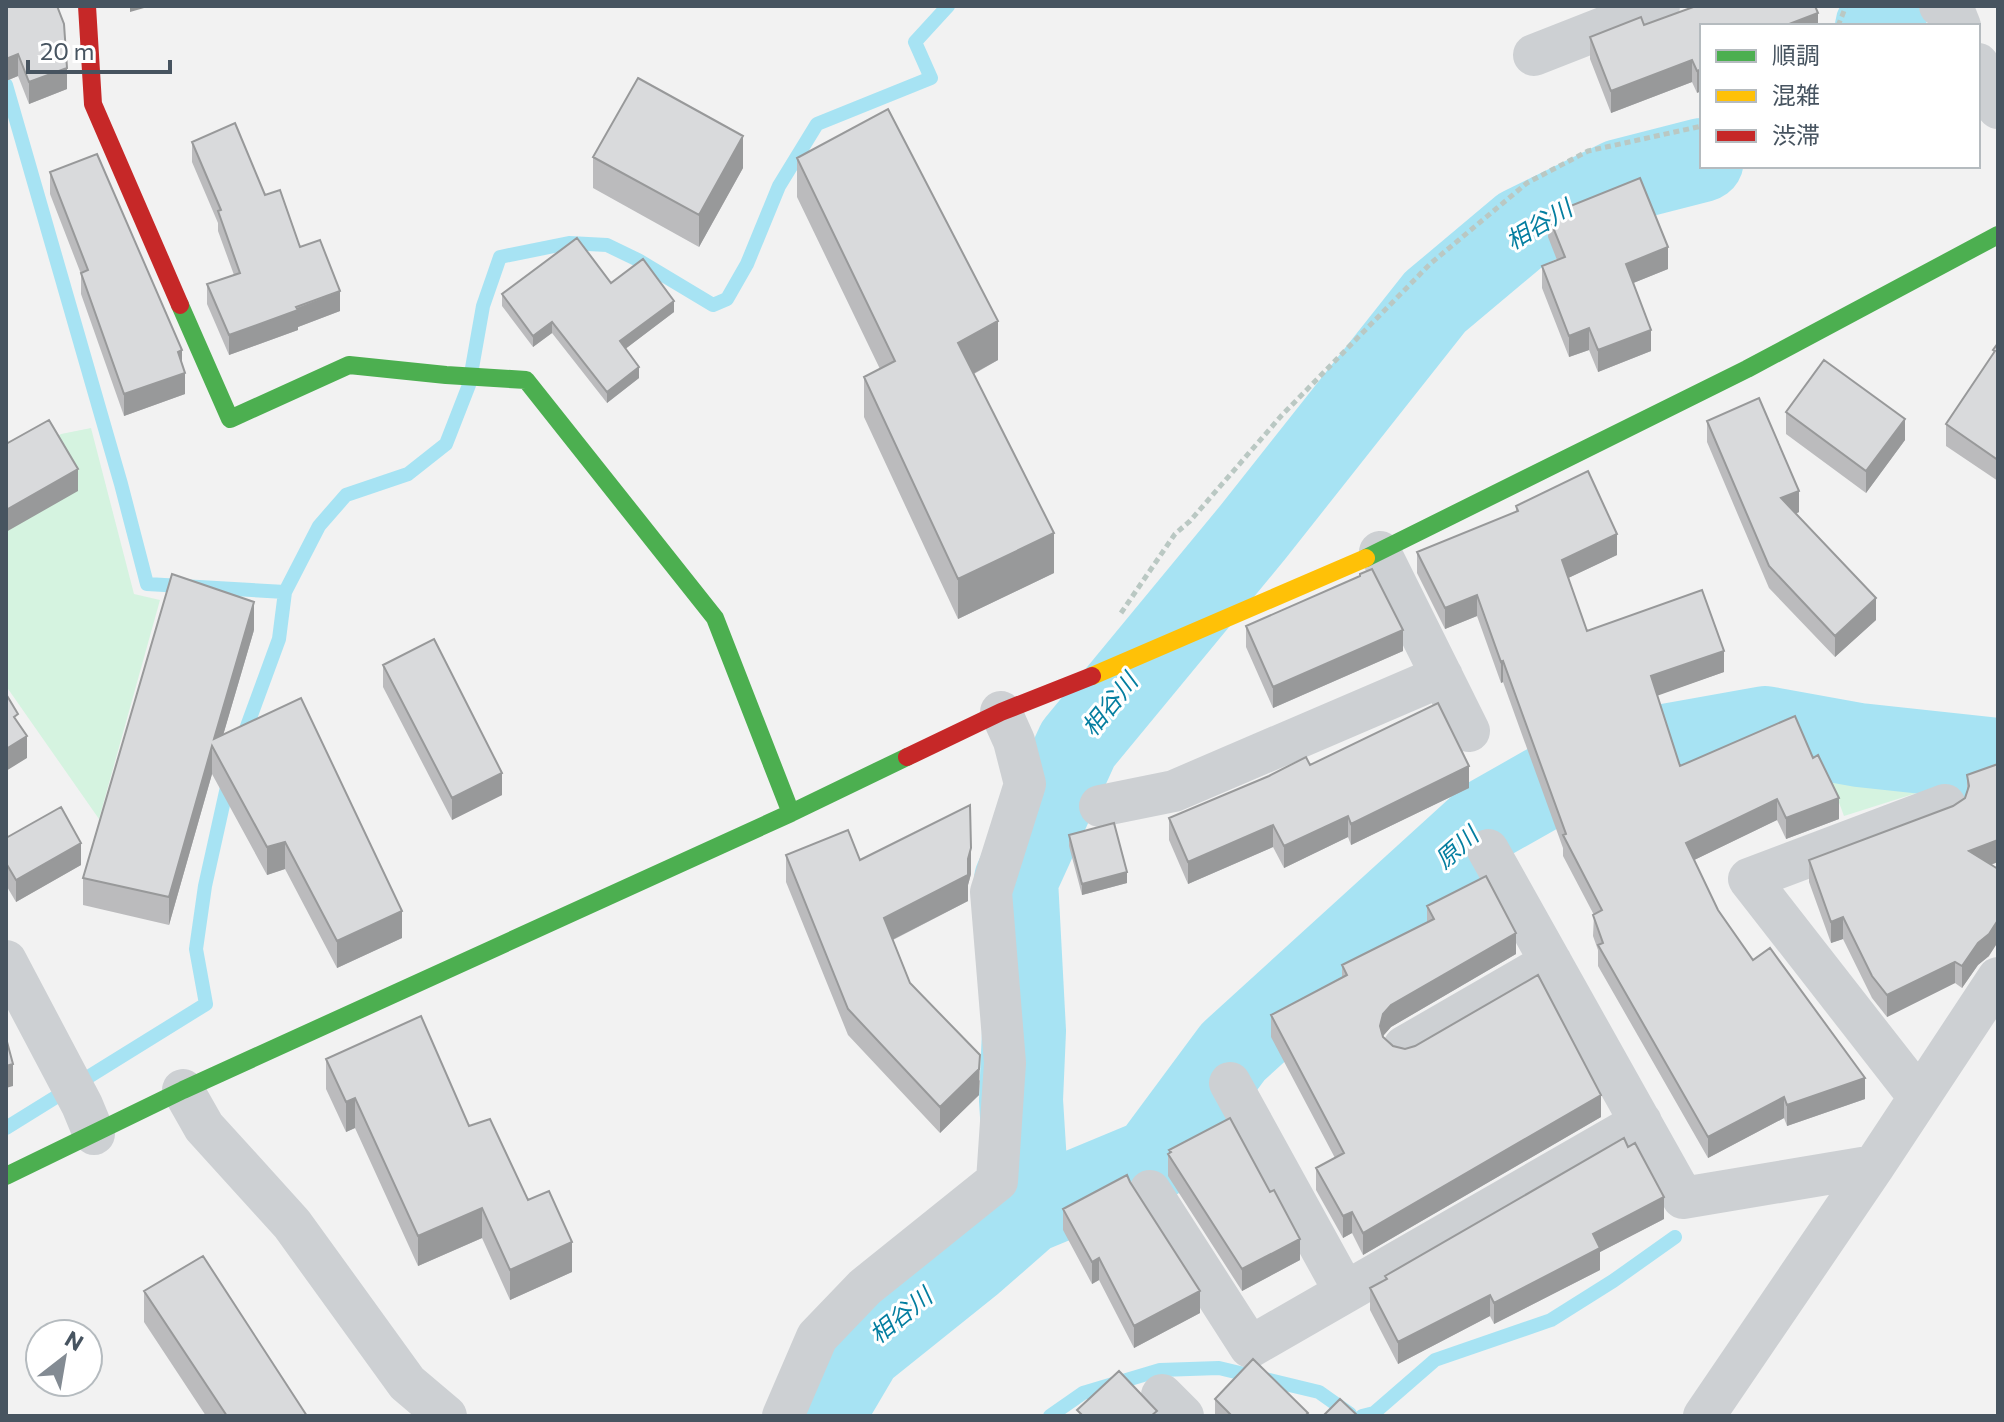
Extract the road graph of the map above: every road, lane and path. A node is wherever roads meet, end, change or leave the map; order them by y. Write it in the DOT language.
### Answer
graph roads {
  1 [pos="87,6"];
  2 [pos="1659,6"];
  3 [pos="1940,6"];
  4 [pos="1959,24"];
  5 [pos="1534,55"];
  6 [pos="1980,68"];
  7 [pos="1998,108"];
  8 [pos="1700,126"];
  9 [pos="1998,235"];
  10 [pos="1380,552"];
  11 [pos="1097,674"];
  12 [pos="1442,676"];
  13 [pos="1001,712"];
  14 [pos="1469,731"];
  15 [pos="1945,805"];
  16 [pos="1100,806"];
  17 [pos="791,813"];
  18 [pos="1488,850"];
  19 [pos="1551,962"];
  20 [pos="9,973"];
  21 [pos="1998,978"];
  22 [pos="1404,1047"];
  23 [pos="1230,1083"];
  24 [pos="183,1090"];
  25 [pos="1919,1097"];
  26 [pos="1641,1122"];
  27 [pos="94,1134"];
  28 [pos="1874,1166"];
  29 [pos="6,1176"];
  30 [pos="1150,1191"];
  31 [pos="1345,1292"];
  32 [pos="446,1416"];
  33 [pos="783,1416"];
  34 [pos="1704,1416"];
  1 -- 17 [label="street"];
  2 -- 5 [label="street"];
  3 -- 4 [label="street"];
  6 -- 7 [label="street"];
  8 -- 11 [label="path"];
  9 -- 10 [label="street"];
  10 -- 11 [label="street"];
  10 -- 12 [label="street"];
  11 -- 13 [label="street"];
  12 -- 14 [label="street"];
  12 -- 16 [label="street"];
  13 -- 17 [label="street"];
  13 -- 33 [label="street"];
  15 -- 25 [label="street"];
  17 -- 24 [label="street"];
  18 -- 19 [label="street"];
  19 -- 22 [label="street"];
  19 -- 26 [label="street"];
  20 -- 27 [label="street"];
  21 -- 25 [label="street"];
  23 -- 31 [label="street"];
  24 -- 27 [label="street"];
  24 -- 32 [label="street"];
  25 -- 28 [label="street"];
  26 -- 28 [label="street"];
  26 -- 31 [label="street"];
  27 -- 29 [label="street"];
  28 -- 34 [label="street"];
  30 -- 31 [label="street"];
}
